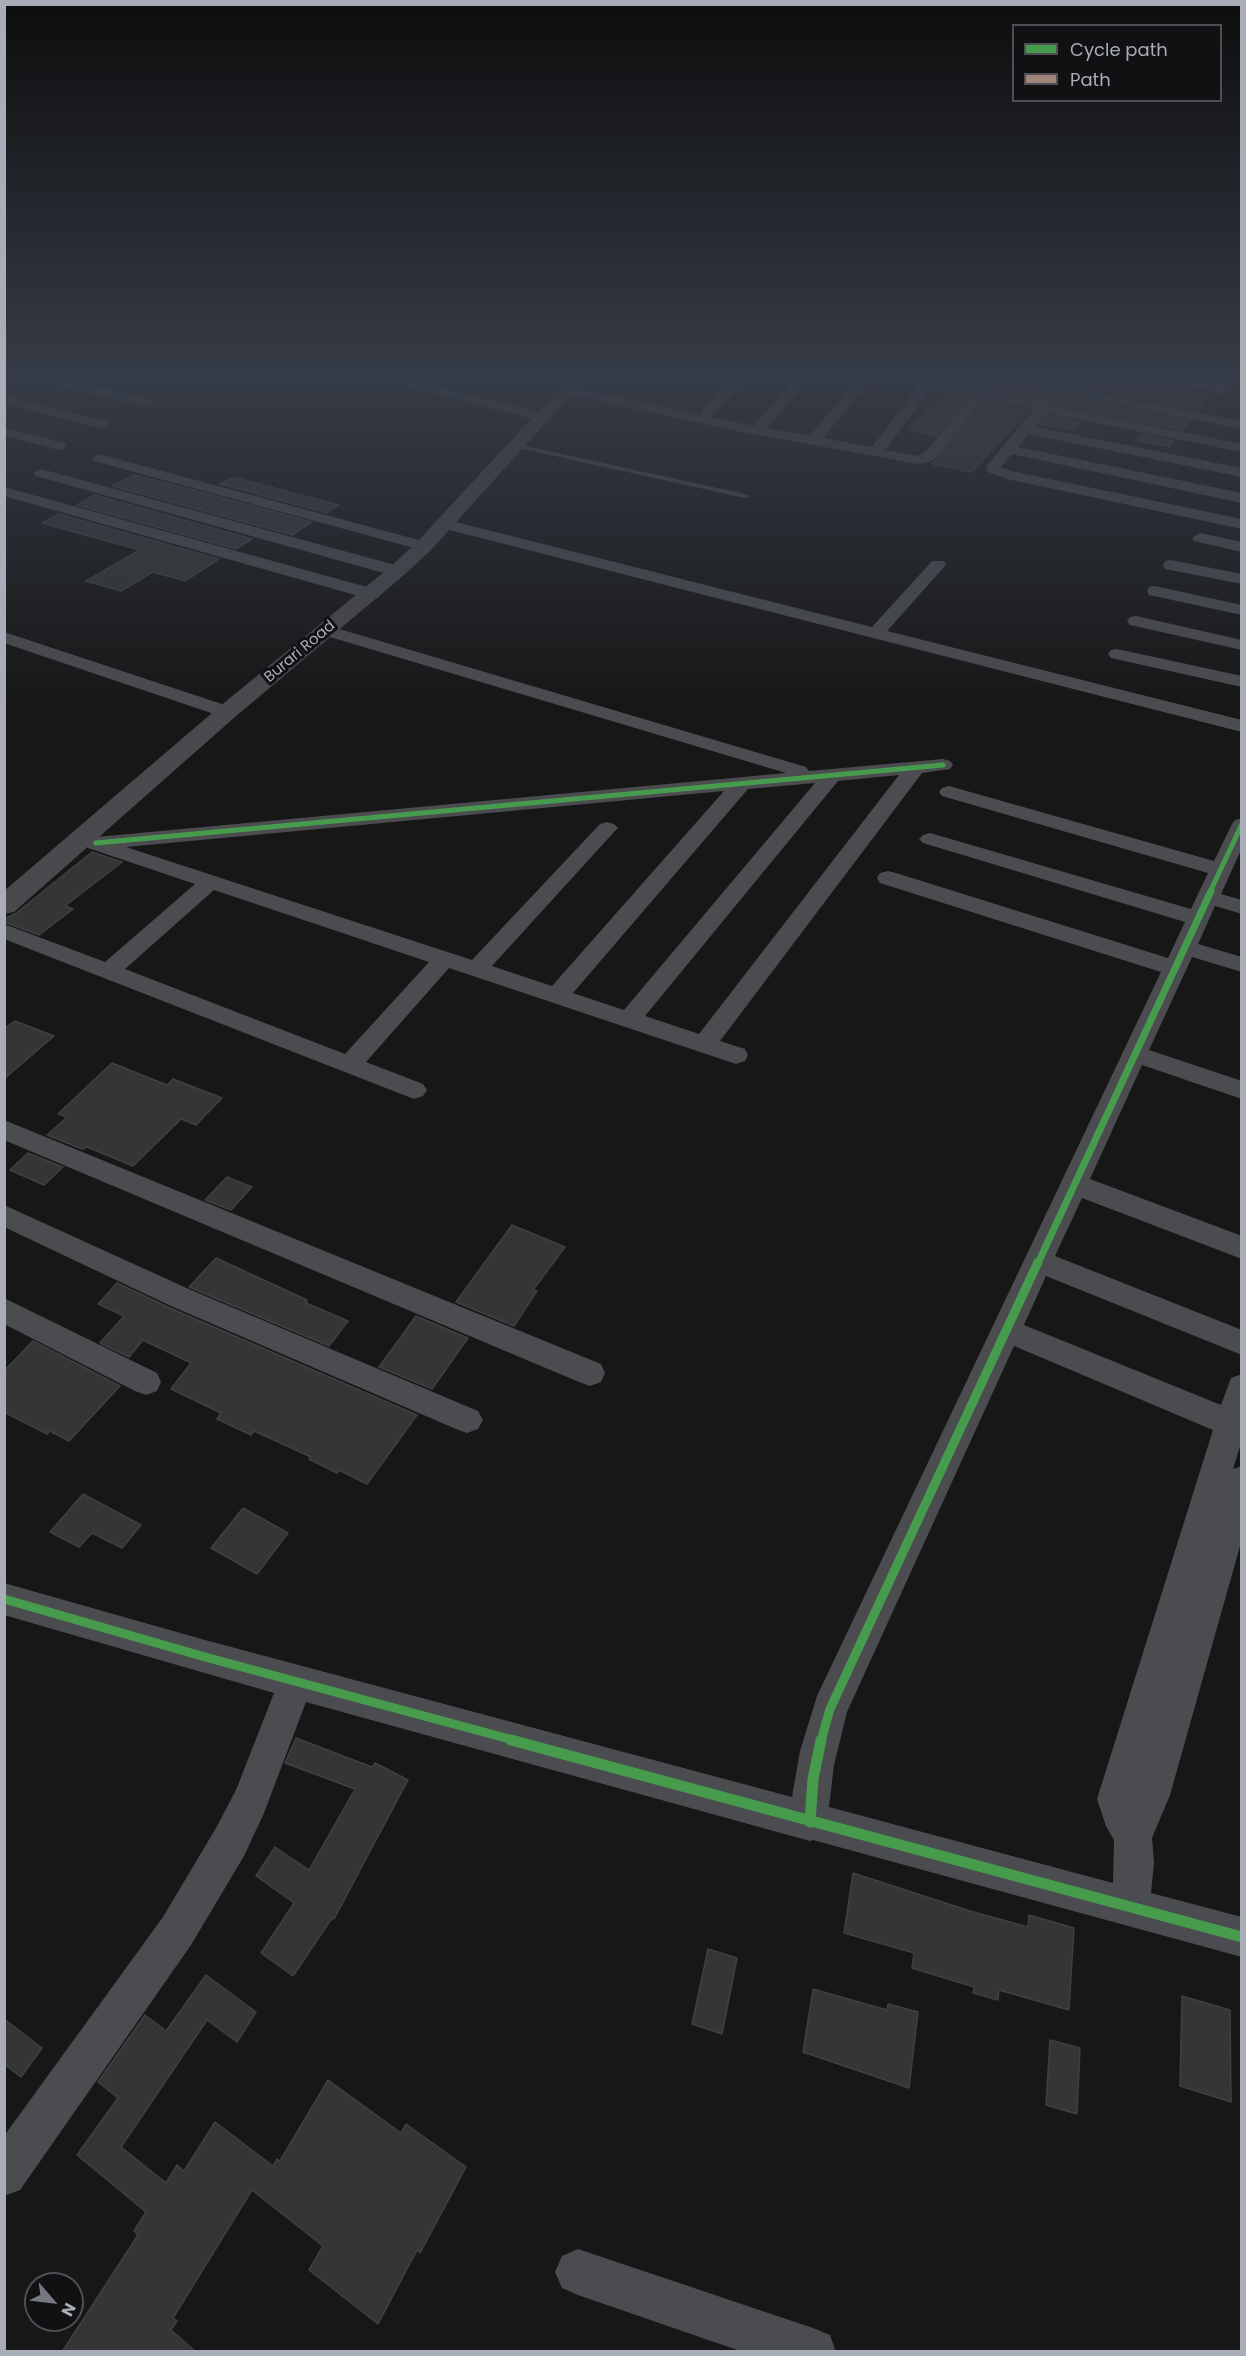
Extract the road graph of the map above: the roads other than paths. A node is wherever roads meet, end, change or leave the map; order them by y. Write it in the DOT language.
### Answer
graph roads {
  1 [pos="99,489"];
  2 [pos="213,489"];
  3 [pos="475,489"];
  4 [pos="712,489"];
  5 [pos="1079,489"];
  6 [pos="1199,489"];
  7 [pos="4,491"];
  8 [pos="744,496"];
  9 [pos="1242,498"];
  10 [pos="1241,523"];
  11 [pos="444,524"];
  12 [pos="1200,538"];
  13 [pos="424,546"];
  14 [pos="1242,547"];
  15 [pos="938,564"];
  16 [pos="1171,564"];
  17 [pos="398,571"];
  18 [pos="1242,579"];
  19 [pos="1155,591"];
  20 [pos="372,594"];
  21 [pos="1242,610"];
  22 [pos="1137,621"];
  23 [pos="326,630"];
  24 [pos="876,633"];
  25 [pos="4,637"];
  26 [pos="1242,645"];
  27 [pos="1117,654"];
  28 [pos="1242,681"];
  29 [pos="228,712"];
  30 [pos="1242,726"];
  31 [pos="943,765"];
  32 [pos="916,767"];
  33 [pos="823,775"];
  34 [pos="743,782"];
  35 [pos="949,792"];
  36 [pos="607,828"];
  37 [pos="930,839"];
  38 [pos="89,841"];
  39 [pos="1233,848"];
  40 [pos="888,878"];
  41 [pos="211,881"];
  42 [pos="4,906"];
  43 [pos="1242,907"];
  44 [pos="1203,908"];
  45 [pos="4,931"];
  46 [pos="445,958"];
  47 [pos="1179,958"];
  48 [pos="1242,965"];
  49 [pos="477,969"];
  50 [pos="109,971"];
  51 [pos="557,996"];
  52 [pos="629,1020"];
  53 [pos="705,1044"];
  54 [pos="1135,1054"];
  55 [pos="736,1055"];
  56 [pos="350,1064"];
  57 [pos="414,1090"];
  58 [pos="1242,1090"];
  59 [pos="4,1129"];
  60 [pos="1074,1184"];
  61 [pos="4,1215"];
  62 [pos="1242,1248"];
  63 [pos="1038,1261"];
  64 [pos="4,1310"];
  65 [pos="1006,1330"];
  66 [pos="1242,1343"];
  67 [pos="590,1373"];
  68 [pos="146,1382"];
  69 [pos="1242,1387"];
  70 [pos="467,1420"];
  71 [pos="1230,1423"];
  72 [pos="1242,1480"];
  73 [pos="4,1599"];
  74 [pos="296,1681"];
  75 [pos="810,1812"];
  76 [pos="1132,1870"];
  77 [pos="1242,1937"];
  78 [pos="4,2174"];
  79 [pos="578,2272"];
  80 [pos="813,2352"];
  1 -- 17 [label="street"];
  2 -- 13 [label="street"];
  3 -- 11 [label="main road, Burari Road"];
  4 -- 8 [label="lane"];
  5 -- 10 [label="street"];
  6 -- 9 [label="street"];
  7 -- 20 [label="street"];
  11 -- 13 [label="main road, Burari Road"];
  11 -- 24 [label="street"];
  12 -- 14 [label="street"];
  13 -- 17 [label="main road, Burari Road"];
  15 -- 24 [label="street"];
  16 -- 18 [label="street"];
  17 -- 20 [label="main road, Burari Road"];
  19 -- 21 [label="street"];
  20 -- 23 [label="main road, Burari Road"];
  22 -- 26 [label="street"];
  23 -- 29 [label="main road, Burari Road"];
  23 -- 33 [label="street"];
  24 -- 30 [label="street"];
  25 -- 29 [label="street"];
  27 -- 28 [label="street"];
  29 -- 38 [label="main road, Burari Road"];
  31 -- 32 [label="street"];
  32 -- 33 [label="street"];
  32 -- 53 [label="street"];
  33 -- 34 [label="street"];
  33 -- 52 [label="street"];
  34 -- 38 [label="street"];
  34 -- 51 [label="street"];
  35 -- 39 [label="street"];
  36 -- 49 [label="street"];
  37 -- 44 [label="street"];
  38 -- 41 [label="street"];
  38 -- 42 [label="main road, Burari Road"];
  39 -- 44 [label="street"];
  40 -- 47 [label="street"];
  41 -- 46 [label="street"];
  41 -- 50 [label="street"];
  43 -- 44 [label="street"];
  44 -- 47 [label="street"];
  45 -- 50 [label="street"];
  46 -- 49 [label="street"];
  46 -- 56 [label="street"];
  47 -- 48 [label="street"];
  47 -- 54 [label="street"];
  49 -- 51 [label="street"];
  50 -- 56 [label="street"];
  51 -- 52 [label="street"];
  52 -- 53 [label="street"];
  53 -- 55 [label="street"];
  54 -- 58 [label="street"];
  54 -- 60 [label="street"];
  56 -- 57 [label="street"];
  59 -- 67 [label="street"];
  60 -- 62 [label="street"];
  60 -- 63 [label="street"];
  61 -- 70 [label="street"];
  63 -- 65 [label="street"];
  63 -- 66 [label="street"];
  64 -- 68 [label="street"];
  65 -- 71 [label="street"];
  65 -- 75 [label="street"];
  69 -- 71 [label="street"];
  71 -- 76 [label="street"];
  72 -- 76 [label="street"];
  73 -- 74 [label="street"];
  74 -- 75 [label="street"];
  74 -- 78 [label="street"];
  75 -- 76 [label="street"];
  76 -- 77 [label="street"];
  79 -- 80 [label="street"];
}
